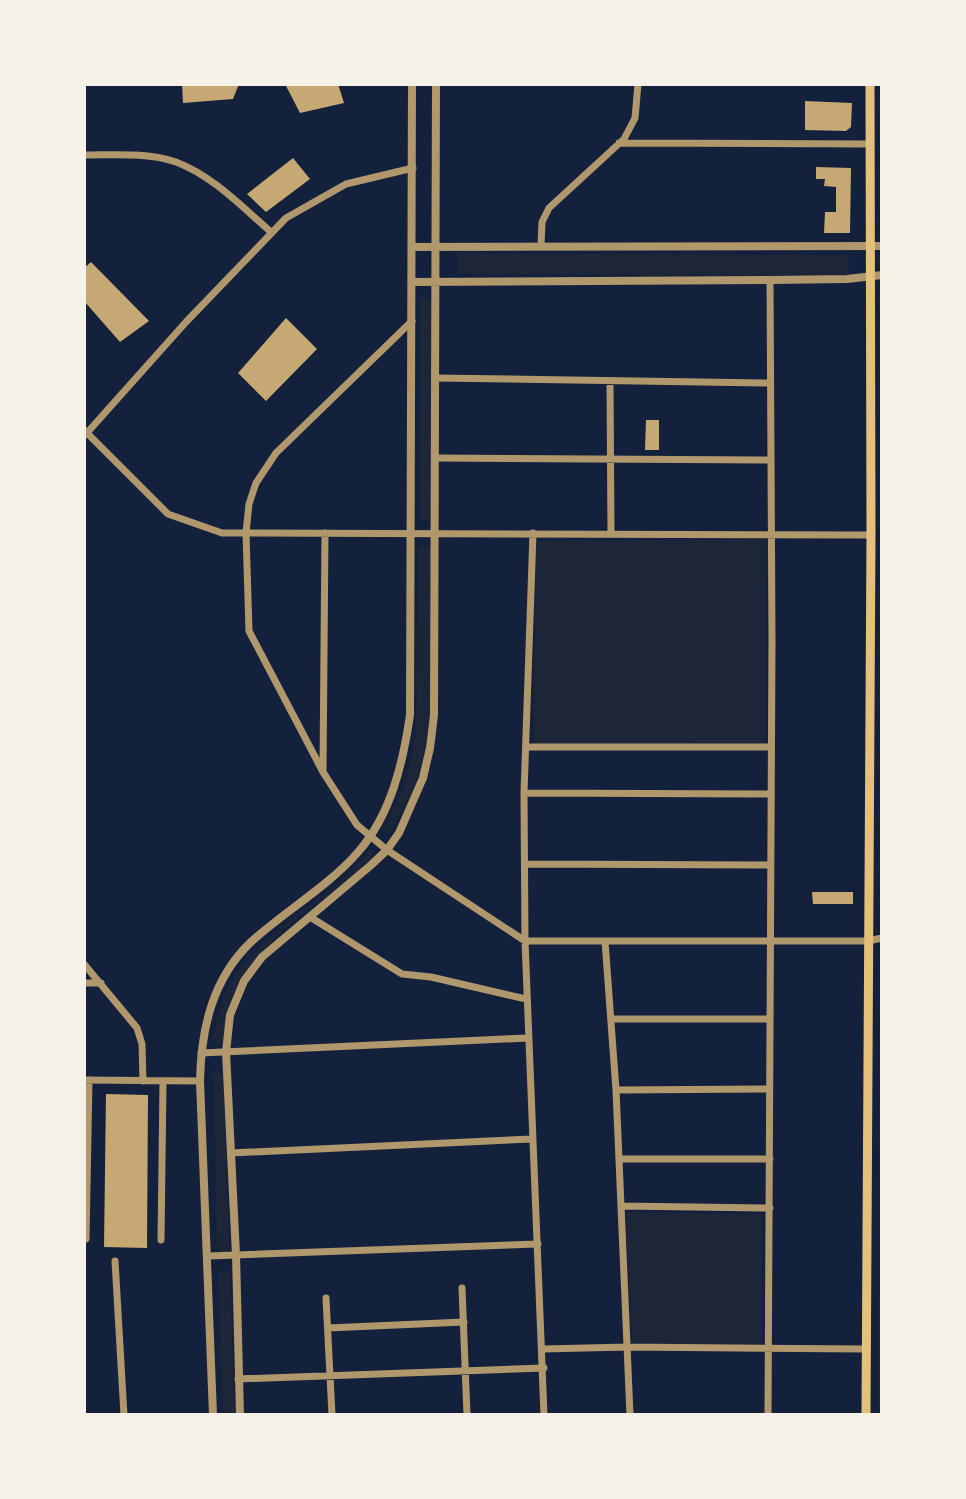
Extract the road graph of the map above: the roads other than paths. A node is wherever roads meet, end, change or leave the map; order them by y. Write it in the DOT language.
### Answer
graph roads {
  1 [pos="412,84"];
  2 [pos="436,84"];
  3 [pos="638,84"];
  4 [pos="870,84"];
  5 [pos="619,143"];
  6 [pos="870,144"];
  7 [pos="84,155"];
  8 [pos="413,168"];
  9 [pos="271,232"];
  10 [pos="541,245"];
  11 [pos="412,247"];
  12 [pos="437,247"];
  13 [pos="876,247"];
  14 [pos="870,275"];
  15 [pos="882,275"];
  16 [pos="770,280"];
  17 [pos="412,282"];
  18 [pos="437,282"];
  19 [pos="412,321"];
  20 [pos="435,378"];
  21 [pos="610,381"];
  22 [pos="770,383"];
  23 [pos="85,433"];
  24 [pos="435,458"];
  25 [pos="611,459"];
  26 [pos="770,460"];
  27 [pos="246,533"];
  28 [pos="325,533"];
  29 [pos="410,533"];
  30 [pos="434,533"];
  31 [pos="533,533"];
  32 [pos="611,534"];
  33 [pos="771,535"];
  34 [pos="871,535"];
  35 [pos="526,747"];
  36 [pos="771,747"];
  37 [pos="323,772"];
  38 [pos="524,793"];
  39 [pos="771,794"];
  40 [pos="369,837"];
  41 [pos="387,850"];
  42 [pos="525,864"];
  43 [pos="770,865"];
  44 [pos="310,917"];
  45 [pos="882,938"];
  46 [pos="525,941"];
  47 [pos="605,941"];
  48 [pos="769,941"];
  49 [pos="868,941"];
  50 [pos="84,964"];
  51 [pos="84,983"];
  52 [pos="101,983"];
  53 [pos="526,999"];
  54 [pos="611,1019"];
  55 [pos="769,1019"];
  56 [pos="527,1038"];
  57 [pos="226,1052"];
  58 [pos="201,1053"];
  59 [pos="87,1080"];
  60 [pos="143,1081"];
  61 [pos="200,1081"];
  62 [pos="163,1082"];
  63 [pos="768,1089"];
  64 [pos="616,1090"];
  65 [pos="532,1139"];
  66 [pos="231,1153"];
  67 [pos="619,1159"];
  68 [pos="770,1159"];
  69 [pos="621,1206"];
  70 [pos="770,1208"];
  71 [pos="86,1239"];
  72 [pos="161,1240"];
  73 [pos="538,1244"];
  74 [pos="236,1255"];
  75 [pos="209,1256"];
  76 [pos="115,1261"];
  77 [pos="462,1288"];
  78 [pos="326,1298"];
  79 [pos="464,1322"];
  80 [pos="328,1328"];
  81 [pos="627,1347"];
  82 [pos="543,1349"];
  83 [pos="770,1349"];
  84 [pos="865,1349"];
  85 [pos="544,1368"];
  86 [pos="465,1371"];
  87 [pos="330,1375"];
  88 [pos="238,1379"];
  89 [pos="124,1415"];
  90 [pos="213,1415"];
  91 [pos="240,1415"];
  92 [pos="332,1415"];
  93 [pos="467,1415"];
  94 [pos="544,1415"];
  95 [pos="630,1415"];
  96 [pos="768,1415"];
  97 [pos="866,1415"];
  1 -- 8 [label="street"];
  2 -- 12 [label="street"];
  3 -- 5 [label="street"];
  4 -- 6 [label="main road"];
  5 -- 6 [label="street"];
  5 -- 10 [label="street"];
  6 -- 13 [label="main road"];
  7 -- 9 [label="street"];
  8 -- 9 [label="street"];
  8 -- 11 [label="street"];
  9 -- 23 [label="street"];
  10 -- 12 [label="street"];
  10 -- 13 [label="street"];
  11 -- 12 [label="street"];
  11 -- 17 [label="street"];
  12 -- 18 [label="street"];
  13 -- 14 [label="main road"];
  14 -- 15 [label="street"];
  14 -- 16 [label="street"];
  14 -- 34 [label="main road"];
  16 -- 18 [label="street"];
  16 -- 22 [label="street"];
  17 -- 18 [label="street"];
  17 -- 19 [label="street"];
  18 -- 20 [label="street"];
  19 -- 27 [label="street"];
  19 -- 29 [label="street"];
  20 -- 21 [label="street"];
  20 -- 24 [label="street"];
  21 -- 22 [label="street"];
  21 -- 25 [label="street"];
  22 -- 26 [label="street"];
  23 -- 27 [label="street"];
  24 -- 25 [label="street"];
  24 -- 30 [label="street"];
  25 -- 26 [label="street"];
  25 -- 32 [label="street"];
  26 -- 33 [label="street"];
  27 -- 28 [label="street"];
  27 -- 37 [label="street"];
  28 -- 29 [label="street"];
  28 -- 37 [label="street"];
  29 -- 30 [label="street"];
  29 -- 40 [label="street"];
  30 -- 31 [label="street"];
  30 -- 41 [label="street"];
  31 -- 32 [label="street"];
  31 -- 35 [label="street"];
  32 -- 33 [label="street"];
  33 -- 34 [label="street"];
  33 -- 36 [label="street"];
  34 -- 49 [label="main road"];
  35 -- 36 [label="street"];
  35 -- 38 [label="street"];
  36 -- 39 [label="street"];
  37 -- 40 [label="street"];
  38 -- 39 [label="street"];
  38 -- 42 [label="street"];
  39 -- 43 [label="street"];
  40 -- 41 [label="street"];
  40 -- 58 [label="street"];
  41 -- 44 [label="street"];
  41 -- 46 [label="street"];
  42 -- 43 [label="street"];
  42 -- 46 [label="street"];
  43 -- 48 [label="street"];
  44 -- 53 [label="street"];
  44 -- 57 [label="street"];
  45 -- 49 [label="street"];
  46 -- 47 [label="street"];
  46 -- 53 [label="street"];
  47 -- 48 [label="street"];
  47 -- 54 [label="street"];
  48 -- 49 [label="street"];
  48 -- 55 [label="street"];
  49 -- 84 [label="main road"];
  50 -- 52 [label="street"];
  51 -- 52 [label="street"];
  52 -- 60 [label="street"];
  53 -- 56 [label="street"];
  54 -- 55 [label="street"];
  54 -- 64 [label="street"];
  55 -- 63 [label="street"];
  56 -- 57 [label="street"];
  56 -- 65 [label="street"];
  57 -- 58 [label="street"];
  57 -- 66 [label="street"];
  58 -- 61 [label="street"];
  59 -- 60 [label="street"];
  59 -- 71 [label="street"];
  60 -- 62 [label="street"];
  61 -- 62 [label="street"];
  61 -- 75 [label="street"];
  62 -- 72 [label="street"];
  63 -- 64 [label="street"];
  63 -- 68 [label="street"];
  64 -- 67 [label="street"];
  65 -- 66 [label="street"];
  65 -- 73 [label="street"];
  66 -- 74 [label="street"];
  67 -- 68 [label="street"];
  67 -- 69 [label="street"];
  68 -- 70 [label="street"];
  69 -- 70 [label="street"];
  69 -- 81 [label="street"];
  70 -- 83 [label="street"];
  73 -- 74 [label="street"];
  73 -- 82 [label="street"];
  74 -- 75 [label="street"];
  74 -- 88 [label="street"];
  75 -- 90 [label="street"];
  76 -- 89 [label="street"];
  77 -- 79 [label="street"];
  78 -- 80 [label="street"];
  79 -- 80 [label="street"];
  79 -- 86 [label="street"];
  80 -- 87 [label="street"];
  81 -- 82 [label="street"];
  81 -- 83 [label="street"];
  81 -- 95 [label="street"];
  82 -- 85 [label="street"];
  83 -- 84 [label="street"];
  83 -- 96 [label="street"];
  84 -- 97 [label="main road"];
  85 -- 86 [label="street"];
  85 -- 94 [label="street"];
  86 -- 87 [label="street"];
  86 -- 93 [label="street"];
  87 -- 88 [label="street"];
  87 -- 92 [label="street"];
  88 -- 91 [label="street"];
}
